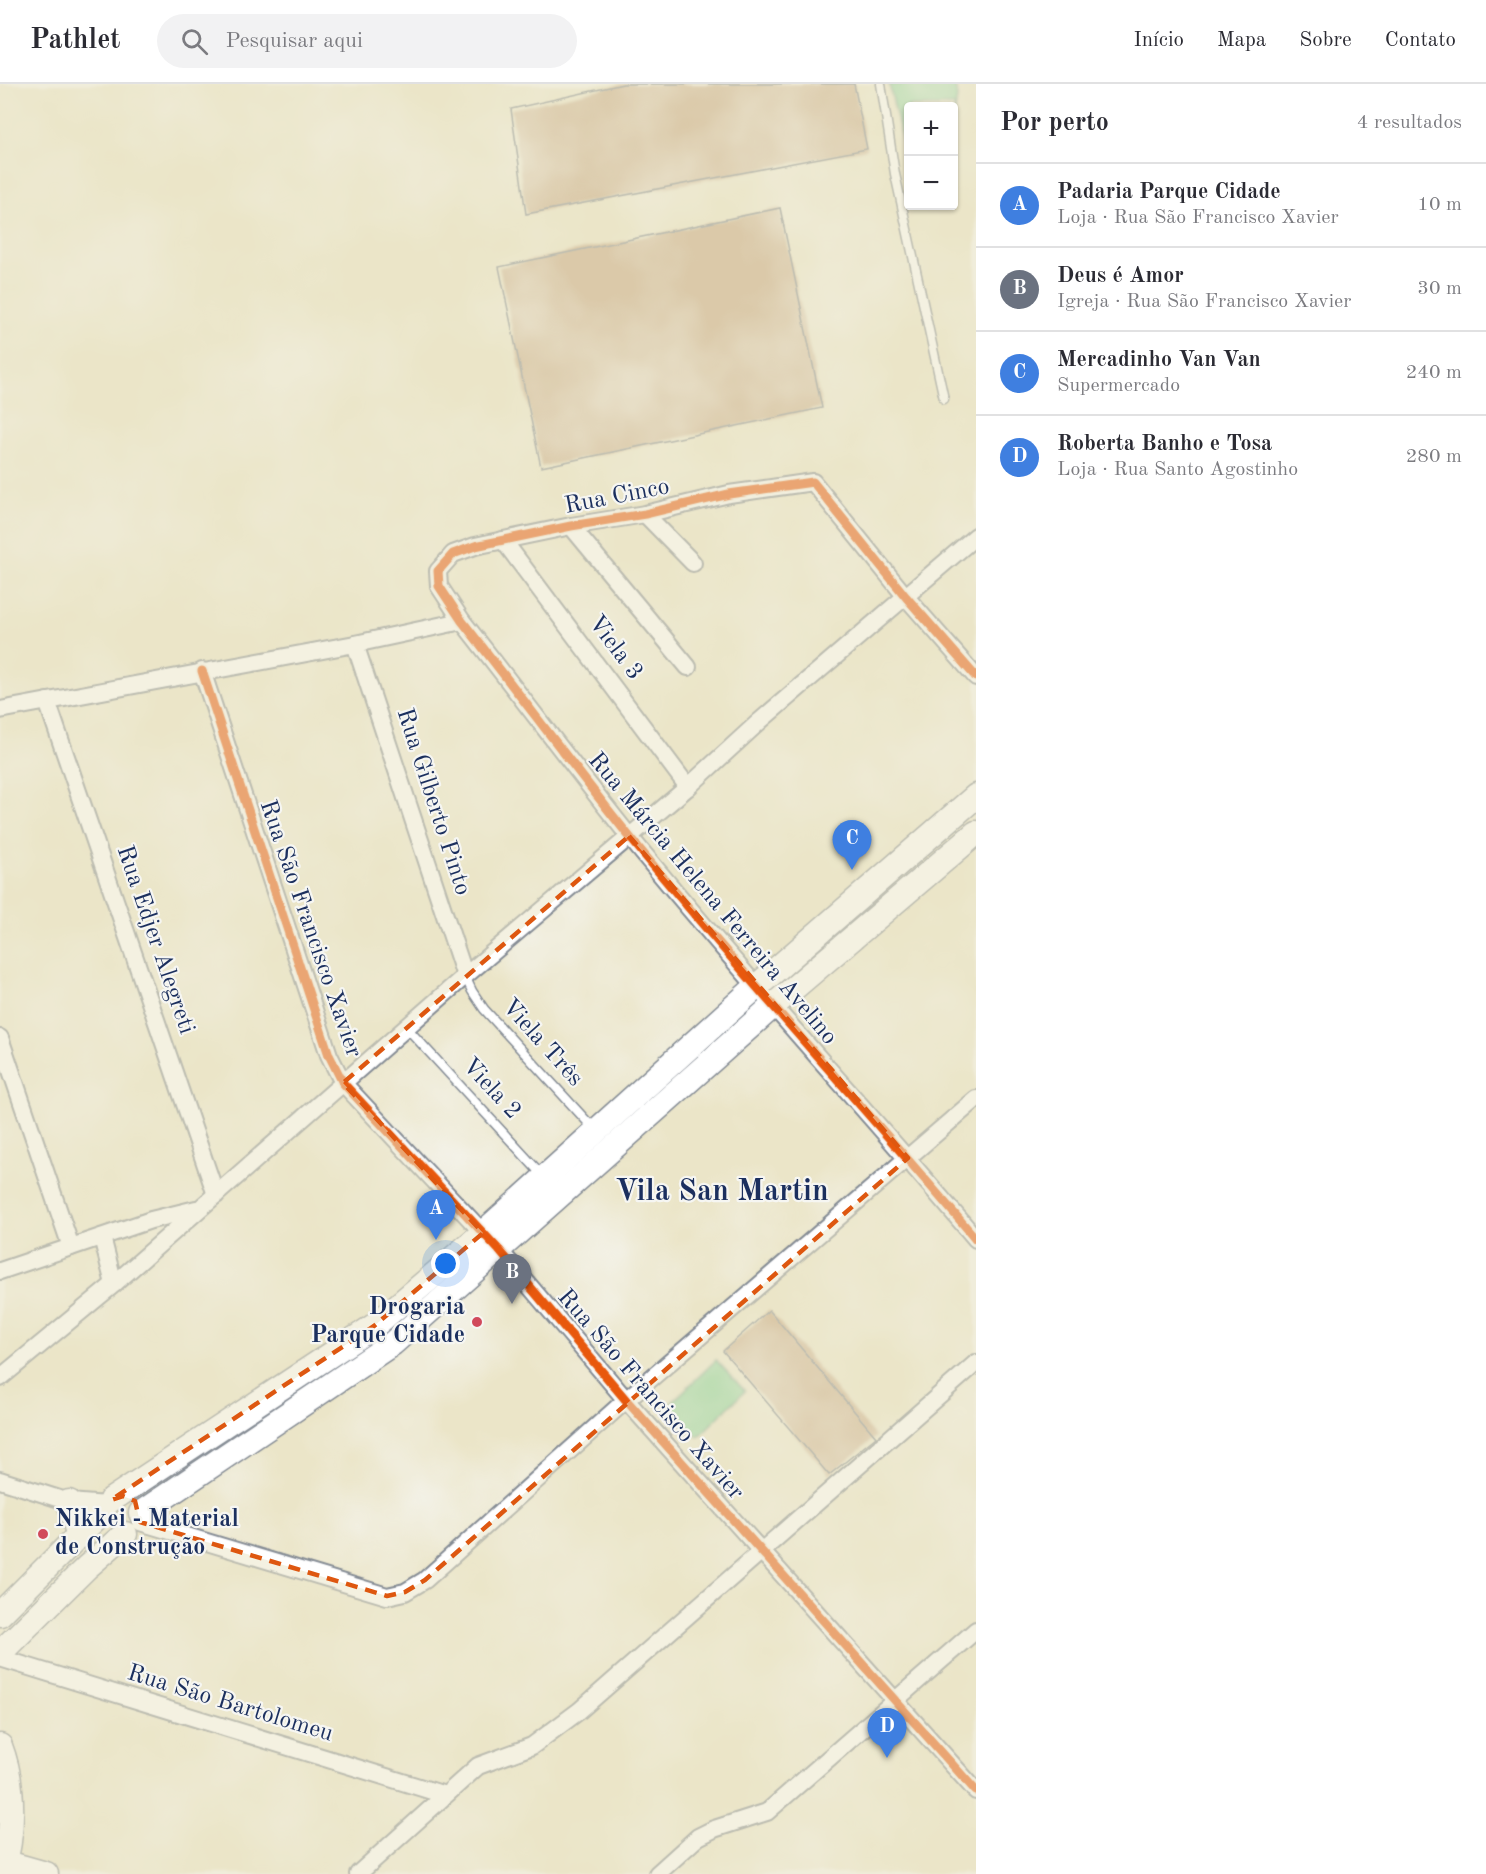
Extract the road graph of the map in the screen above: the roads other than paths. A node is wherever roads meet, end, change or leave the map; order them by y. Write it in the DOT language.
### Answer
graph roads {
  1 [pos="881,84"];
  2 [pos="944,399"];
  3 [pos="645,514"];
  4 [pos="571,526"];
  5 [pos="976,536"];
  6 [pos="503,540"];
  7 [pos="693,562"];
  8 [pos="438,571"];
  9 [pos="906,597"];
  10 [pos="462,621"];
  11 [pos="355,644"];
  12 [pos="688,667"];
  13 [pos="202,671"];
  14 [pos="976,677"];
  15 [pos="48,701"];
  16 [pos="0,710"];
  17 [pos="688,787"];
  18 [pos="976,796"];
  19 [pos="976,832"];
  20 [pos="629,836"];
  21 [pos="465,976"];
  22 [pos="756,987"];
  23 [pos="774,1005"];
  24 [pos="407,1028"];
  25 [pos="0,1038"];
  26 [pos="343,1083"];
  27 [pos="976,1099"];
  28 [pos="597,1132"];
  29 [pos="908,1158"];
  30 [pos="545,1178"];
  31 [pos="216,1195"];
  32 [pos="200,1208"];
  33 [pos="102,1237"];
  34 [pos="976,1239"];
  35 [pos="491,1241"];
  36 [pos="71,1247"];
  37 [pos="0,1271"];
  38 [pos="114,1284"];
  39 [pos="976,1363"];
  40 [pos="0,1378"];
  41 [pos="626,1400"];
  42 [pos="0,1480"];
  43 [pos="69,1502"];
  44 [pos="107,1505"];
  45 [pos="136,1523"];
  46 [pos="79,1537"];
  47 [pos="762,1551"];
  48 [pos="0,1614"];
  49 [pos="976,1630"];
  50 [pos="0,1653"];
  51 [pos="0,1658"];
  52 [pos="893,1701"];
  53 [pos="0,1746"];
  54 [pos="976,1791"];
  55 [pos="445,1795"];
  56 [pos="2,1866"];
  57 [pos="46,1874"];
  58 [pos="358,1874"];
  59 [pos="657,1874"];
  1 -- 2 [label="lane"];
  3 -- 4 [label="street, Rua Cinco"];
  3 -- 7 [label="street"];
  3 -- 9 [label="street, Rua Cinco"];
  4 -- 6 [label="street, Rua Cinco"];
  4 -- 12 [label="street"];
  5 -- 9 [label="street"];
  6 -- 8 [label="street, Rua Cinco"];
  6 -- 17 [label="street, Viela 3"];
  8 -- 10 [label="street, Rua Márcia Helena Ferreira Avelino"];
  9 -- 14 [label="street"];
  9 -- 17 [label="street"];
  10 -- 11 [label="street"];
  10 -- 20 [label="street, Rua Márcia Helena Ferreira Avelino"];
  11 -- 13 [label="street"];
  11 -- 21 [label="street, Rua Gilberto Pinto"];
  13 -- 15 [label="street"];
  13 -- 26 [label="street, Rua São Francisco Xavier"];
  15 -- 16 [label="street"];
  15 -- 31 [label="street, Rua Edjer Alegreti"];
  17 -- 20 [label="street"];
  18 -- 22 [label="main road"];
  19 -- 23 [label="main road"];
  20 -- 21 [label="street"];
  20 -- 22 [label="street, Rua Márcia Helena Ferreira Avelino"];
  21 -- 24 [label="street"];
  21 -- 28 [label="lane, Viela Três"];
  22 -- 23 [label="street, Rua Márcia Helena Ferreira Avelino"];
  22 -- 28 [label="main road"];
  23 -- 29 [label="street, Rua Márcia Helena Ferreira Avelino"];
  23 -- 35 [label="main road"];
  24 -- 26 [label="street"];
  24 -- 30 [label="lane, Viela 2"];
  25 -- 36 [label="street"];
  26 -- 31 [label="street"];
  26 -- 35 [label="street, Rua São Francisco Xavier"];
  27 -- 29 [label="street"];
  28 -- 30 [label="main road"];
  29 -- 34 [label="street, Rua Márcia Helena Ferreira Avelino"];
  29 -- 41 [label="street"];
  30 -- 35 [label="main road"];
  31 -- 32 [label="street"];
  32 -- 33 [label="street"];
  32 -- 38 [label="street"];
  33 -- 36 [label="street"];
  33 -- 38 [label="street"];
  35 -- 41 [label="street, Rua São Francisco Xavier"];
  35 -- 44 [label="main road"];
  35 -- 45 [label="main road"];
  36 -- 37 [label="street"];
  38 -- 40 [label="street"];
  39 -- 47 [label="street"];
  41 -- 45 [label="street"];
  41 -- 47 [label="street, Rua São Francisco Xavier"];
  42 -- 43 [label="street"];
  43 -- 44 [label="street"];
  43 -- 46 [label="main road"];
  44 -- 45 [label="main road"];
  44 -- 45 [label="main road"];
  44 -- 46 [label="main road"];
  45 -- 50 [label="main road"];
  46 -- 48 [label="main road"];
  47 -- 52 [label="street, Rua São Francisco Xavier"];
  47 -- 55 [label="street"];
  49 -- 52 [label="street"];
  51 -- 55 [label="street, Rua São Bartolomeu"];
  52 -- 54 [label="street, Rua São Francisco Xavier"];
  52 -- 59 [label="street"];
  53 -- 56 [label="main road"];
  55 -- 58 [label="street"];
  56 -- 57 [label="main road"];
}
